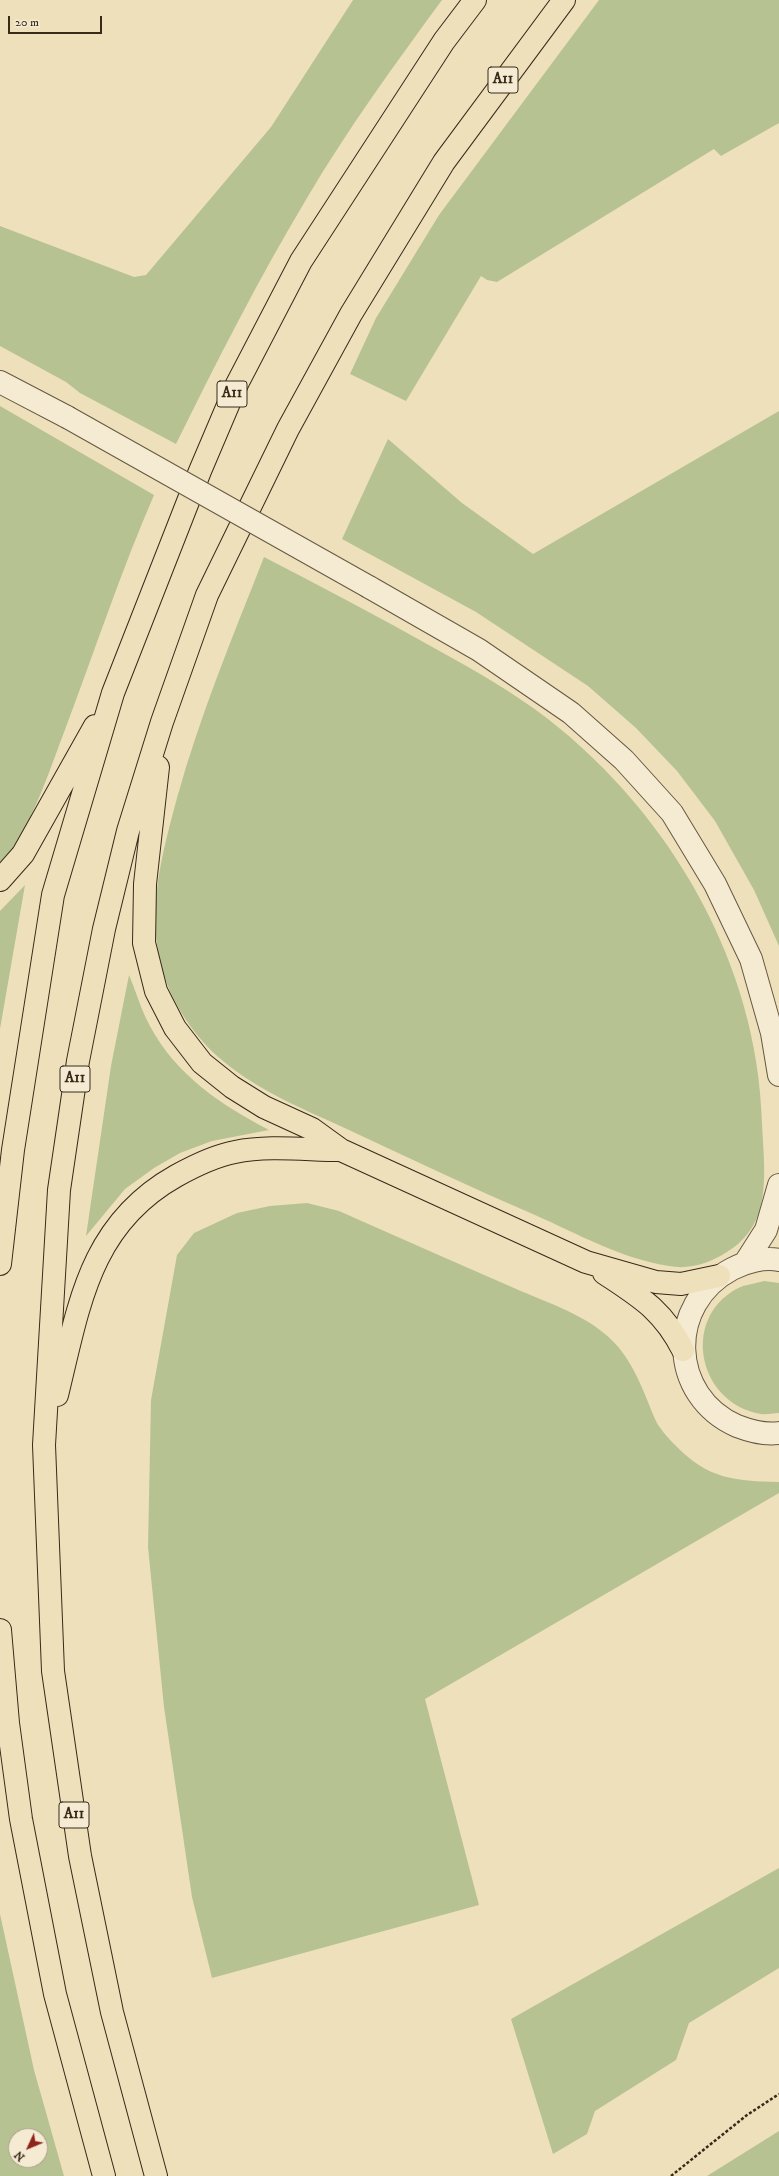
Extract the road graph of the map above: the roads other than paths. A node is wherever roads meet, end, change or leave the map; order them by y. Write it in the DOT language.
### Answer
graph roads {
  1 [pos="475,0"];
  2 [pos="564,0"];
  3 [pos="0,382"];
  4 [pos="113,693"];
  5 [pos="162,722"];
  6 [pos="0,880"];
  7 [pos="779,1075"];
  8 [pos="341,1150"];
  9 [pos="779,1185"];
  10 [pos="779,1260"];
  11 [pos="586,1262"];
  12 [pos="744,1263"];
  13 [pos="0,1264"];
  14 [pos="719,1276"];
  15 [pos="683,1350"];
  16 [pos="779,1433"];
  17 [pos="44,1445"];
  18 [pos="0,1630"];
  19 [pos="104,2176"];
  20 [pos="156,2176"];
  1 -- 4 [label="highway, A11"];
  2 -- 5 [label="highway, A11"];
  3 -- 7 [label="street, bridge"];
  4 -- 6 [label="highway"];
  4 -- 13 [label="highway, A11"];
  5 -- 8 [label="highway"];
  5 -- 17 [label="highway, A11"];
  8 -- 11 [label="highway"];
  8 -- 17 [label="highway"];
  9 -- 12 [label="street"];
  10 -- 12 [label="street"];
  11 -- 14 [label="highway"];
  11 -- 15 [label="highway"];
  12 -- 14 [label="street"];
  14 -- 15 [label="street"];
  15 -- 16 [label="street"];
  17 -- 20 [label="highway, A11"];
  18 -- 19 [label="highway"];
}
